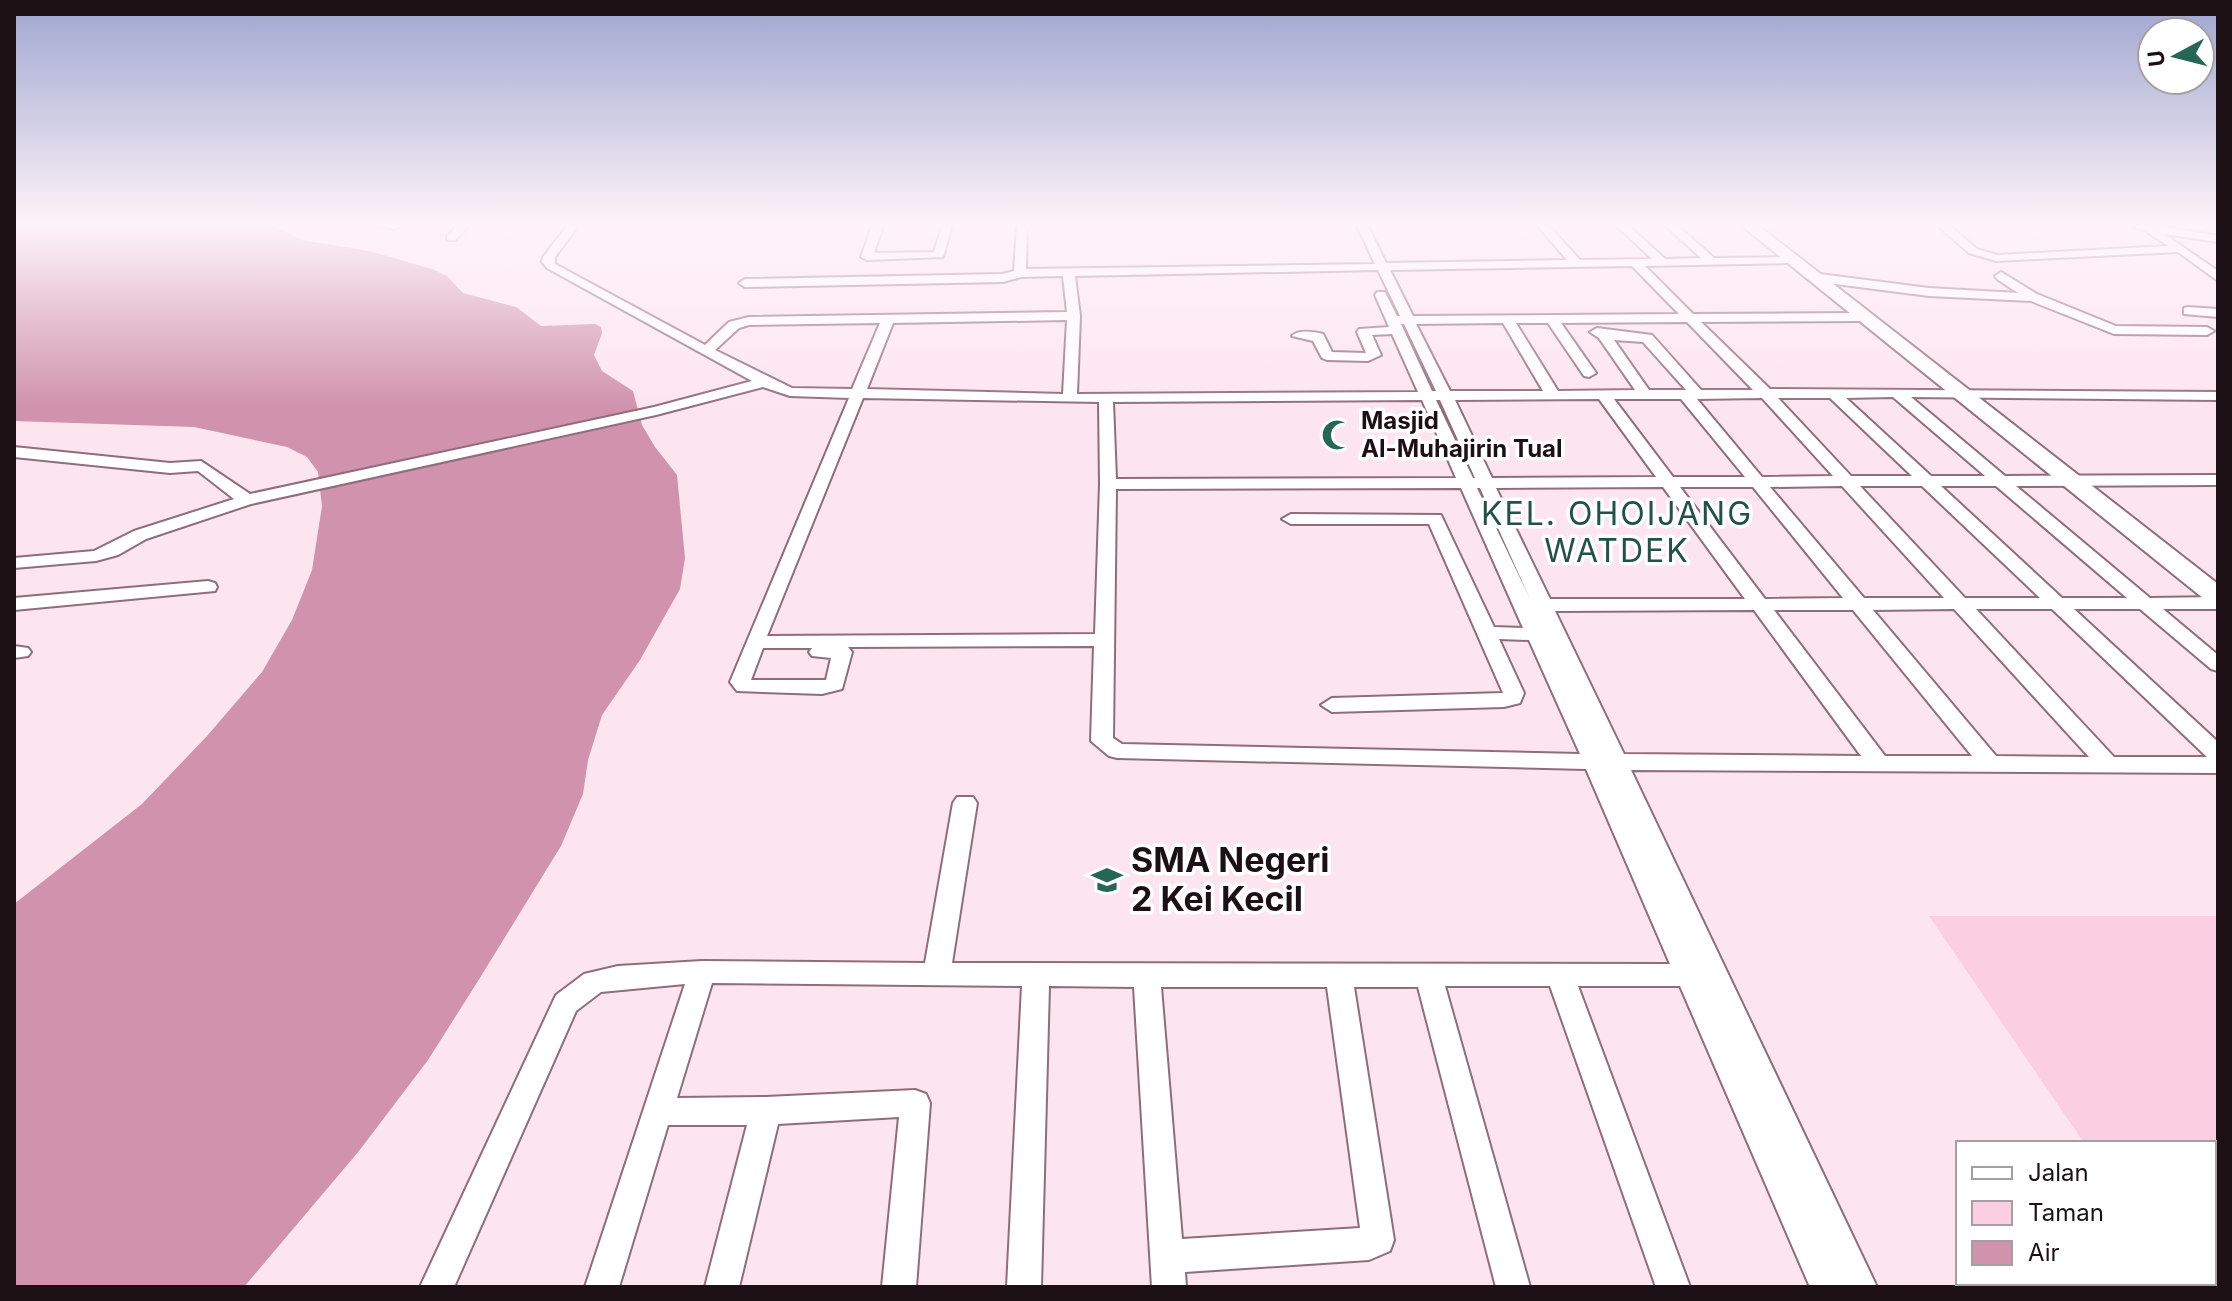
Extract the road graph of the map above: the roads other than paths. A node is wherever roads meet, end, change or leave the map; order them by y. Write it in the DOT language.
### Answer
graph roads {
  1 [pos="589,287"];
  2 [pos="1070,287"];
  3 [pos="1384,287"];
  4 [pos="1660,287"];
  5 [pos="1824,287"];
  6 [pos="1888,287"];
  7 [pos="2017,287"];
  8 [pos="2033,297"];
  9 [pos="2188,311"];
  10 [pos="2218,313"];
  11 [pos="1074,316"];
  12 [pos="2156,316"];
  13 [pos="1692,317"];
  14 [pos="1863,317"];
  15 [pos="1506,318"];
  16 [pos="1551,318"];
  17 [pos="1583,318"];
  18 [pos="888,320"];
  19 [pos="1398,323"];
  20 [pos="2179,331"];
  21 [pos="2207,331"];
  22 [pos="1604,335"];
  23 [pos="1299,336"];
  24 [pos="707,350"];
  25 [pos="1589,373"];
  26 [pos="764,382"];
  27 [pos="1897,393"];
  28 [pos="1834,394"];
  29 [pos="1958,394"];
  30 [pos="1426,395"];
  31 [pos="1445,395"];
  32 [pos="1553,395"];
  33 [pos="1603,395"];
  34 [pos="1645,395"];
  35 [pos="1692,395"];
  36 [pos="1767,395"];
  37 [pos="855,396"];
  38 [pos="1106,397"];
  39 [pos="1070,398"];
  40 [pos="2214,399"];
  41 [pos="14,452"];
  42 [pos="2218,480"];
  43 [pos="1928,481"];
  44 [pos="2003,481"];
  45 [pos="2072,481"];
  46 [pos="1465,482"];
  47 [pos="1486,482"];
  48 [pos="1760,482"];
  49 [pos="1848,482"];
  50 [pos="1671,483"];
  51 [pos="1108,484"];
  52 [pos="247,500"];
  53 [pos="1291,519"];
  54 [pos="14,563"];
  55 [pos="208,587"];
  56 [pos="2218,597"];
  57 [pos="2218,603"];
  58 [pos="14,604"];
  59 [pos="2058,604"];
  60 [pos="1532,605"];
  61 [pos="1763,605"];
  62 [pos="2149,605"];
  63 [pos="1860,606"];
  64 [pos="1963,606"];
  65 [pos="1487,633"];
  66 [pos="1536,634"];
  67 [pos="1105,640"];
  68 [pos="2218,665"];
  69 [pos="1332,705"];
  70 [pos="2218,755"];
  71 [pos="1605,761"];
  72 [pos="1879,764"];
  73 [pos="1991,765"];
  74 [pos="2109,765"];
  75 [pos="2218,765"];
  76 [pos="965,803"];
  77 [pos="702,972"];
  78 [pos="937,972"];
  79 [pos="1036,973"];
  80 [pos="1701,974"];
  81 [pos="1560,975"];
  82 [pos="1147,976"];
  83 [pos="1339,976"];
  84 [pos="1429,976"];
  85 [pos="766,1111"];
  86 [pos="659,1112"];
  87 [pos="1168,1272"];
  88 [pos="437,1287"];
  89 [pos="602,1287"];
  90 [pos="722,1287"];
  91 [pos="899,1287"];
  92 [pos="1024,1287"];
  93 [pos="1513,1287"];
  94 [pos="1673,1287"];
  95 [pos="1827,1287"];
  96 [pos="1860,1287"];
  1 -- 24 [label="street"];
  2 -- 11 [label="street"];
  3 -- 19 [label="street"];
  4 -- 13 [label="street"];
  5 -- 14 [label="street"];
  6 -- 8 [label="street"];
  7 -- 8 [label="street"];
  8 -- 20 [label="street"];
  9 -- 10 [label="street"];
  11 -- 18 [label="street"];
  11 -- 39 [label="street"];
  12 -- 20 [label="street"];
  13 -- 14 [label="street"];
  13 -- 17 [label="street"];
  13 -- 36 [label="street"];
  14 -- 29 [label="street"];
  15 -- 16 [label="street"];
  15 -- 19 [label="street"];
  15 -- 32 [label="street"];
  16 -- 17 [label="street"];
  16 -- 25 [label="street"];
  17 -- 22 [label="street"];
  18 -- 24 [label="street"];
  18 -- 37 [label="street"];
  19 -- 23 [label="street"];
  19 -- 30 [label="street"];
  19 -- 31 [label="street"];
  20 -- 21 [label="street"];
  22 -- 34 [label="street"];
  22 -- 35 [label="street"];
  24 -- 26 [label="street"];
  26 -- 37 [label="street"];
  26 -- 52 [label="street"];
  27 -- 28 [label="street"];
  27 -- 29 [label="street"];
  27 -- 44 [label="street"];
  28 -- 36 [label="street"];
  28 -- 43 [label="street"];
  29 -- 40 [label="street"];
  29 -- 45 [label="street"];
  30 -- 31 [label="street"];
  30 -- 38 [label="street"];
  30 -- 46 [label="street"];
  31 -- 32 [label="street"];
  31 -- 47 [label="street"];
  32 -- 33 [label="street"];
  33 -- 34 [label="street"];
  33 -- 50 [label="street"];
  34 -- 35 [label="street"];
  35 -- 36 [label="street"];
  35 -- 48 [label="street"];
  36 -- 49 [label="street"];
  37 -- 39 [label="street"];
  37 -- 67 [label="street"];
  38 -- 39 [label="street"];
  38 -- 51 [label="street"];
  41 -- 52 [label="street"];
  42 -- 45 [label="street"];
  43 -- 44 [label="street"];
  43 -- 49 [label="street"];
  43 -- 59 [label="street"];
  44 -- 45 [label="street"];
  44 -- 62 [label="street"];
  45 -- 56 [label="street"];
  46 -- 47 [label="street"];
  46 -- 51 [label="street"];
  46 -- 60 [label="street"];
  47 -- 50 [label="street"];
  47 -- 60 [label="street"];
  48 -- 49 [label="street"];
  48 -- 50 [label="street"];
  48 -- 63 [label="street"];
  49 -- 64 [label="street"];
  50 -- 61 [label="street"];
  51 -- 67 [label="street"];
  52 -- 54 [label="street"];
  53 -- 65 [label="street"];
  55 -- 58 [label="street"];
  57 -- 62 [label="street"];
  59 -- 62 [label="street"];
  59 -- 64 [label="street"];
  59 -- 70 [label="street"];
  60 -- 61 [label="street"];
  60 -- 66 [label="street"];
  60 -- 71 [label="street"];
  61 -- 63 [label="street"];
  61 -- 72 [label="street"];
  62 -- 68 [label="street"];
  63 -- 64 [label="street"];
  63 -- 73 [label="street"];
  64 -- 74 [label="street"];
  65 -- 66 [label="street"];
  65 -- 69 [label="street"];
  66 -- 71 [label="street"];
  67 -- 71 [label="street"];
  71 -- 72 [label="street"];
  71 -- 80 [label="street"];
  72 -- 73 [label="street"];
  73 -- 74 [label="street"];
  74 -- 75 [label="street"];
  76 -- 78 [label="street"];
  77 -- 78 [label="street"];
  77 -- 86 [label="street"];
  77 -- 88 [label="street"];
  78 -- 79 [label="street"];
  79 -- 82 [label="street"];
  79 -- 92 [label="street"];
  80 -- 81 [label="street"];
  80 -- 95 [label="street"];
  80 -- 96 [label="street"];
  81 -- 84 [label="street"];
  81 -- 94 [label="street"];
  82 -- 83 [label="street"];
  82 -- 87 [label="street"];
  83 -- 84 [label="street"];
  83 -- 87 [label="street"];
  84 -- 93 [label="street"];
  85 -- 86 [label="street"];
  85 -- 90 [label="street"];
  85 -- 91 [label="street"];
  86 -- 89 [label="street"];
}
